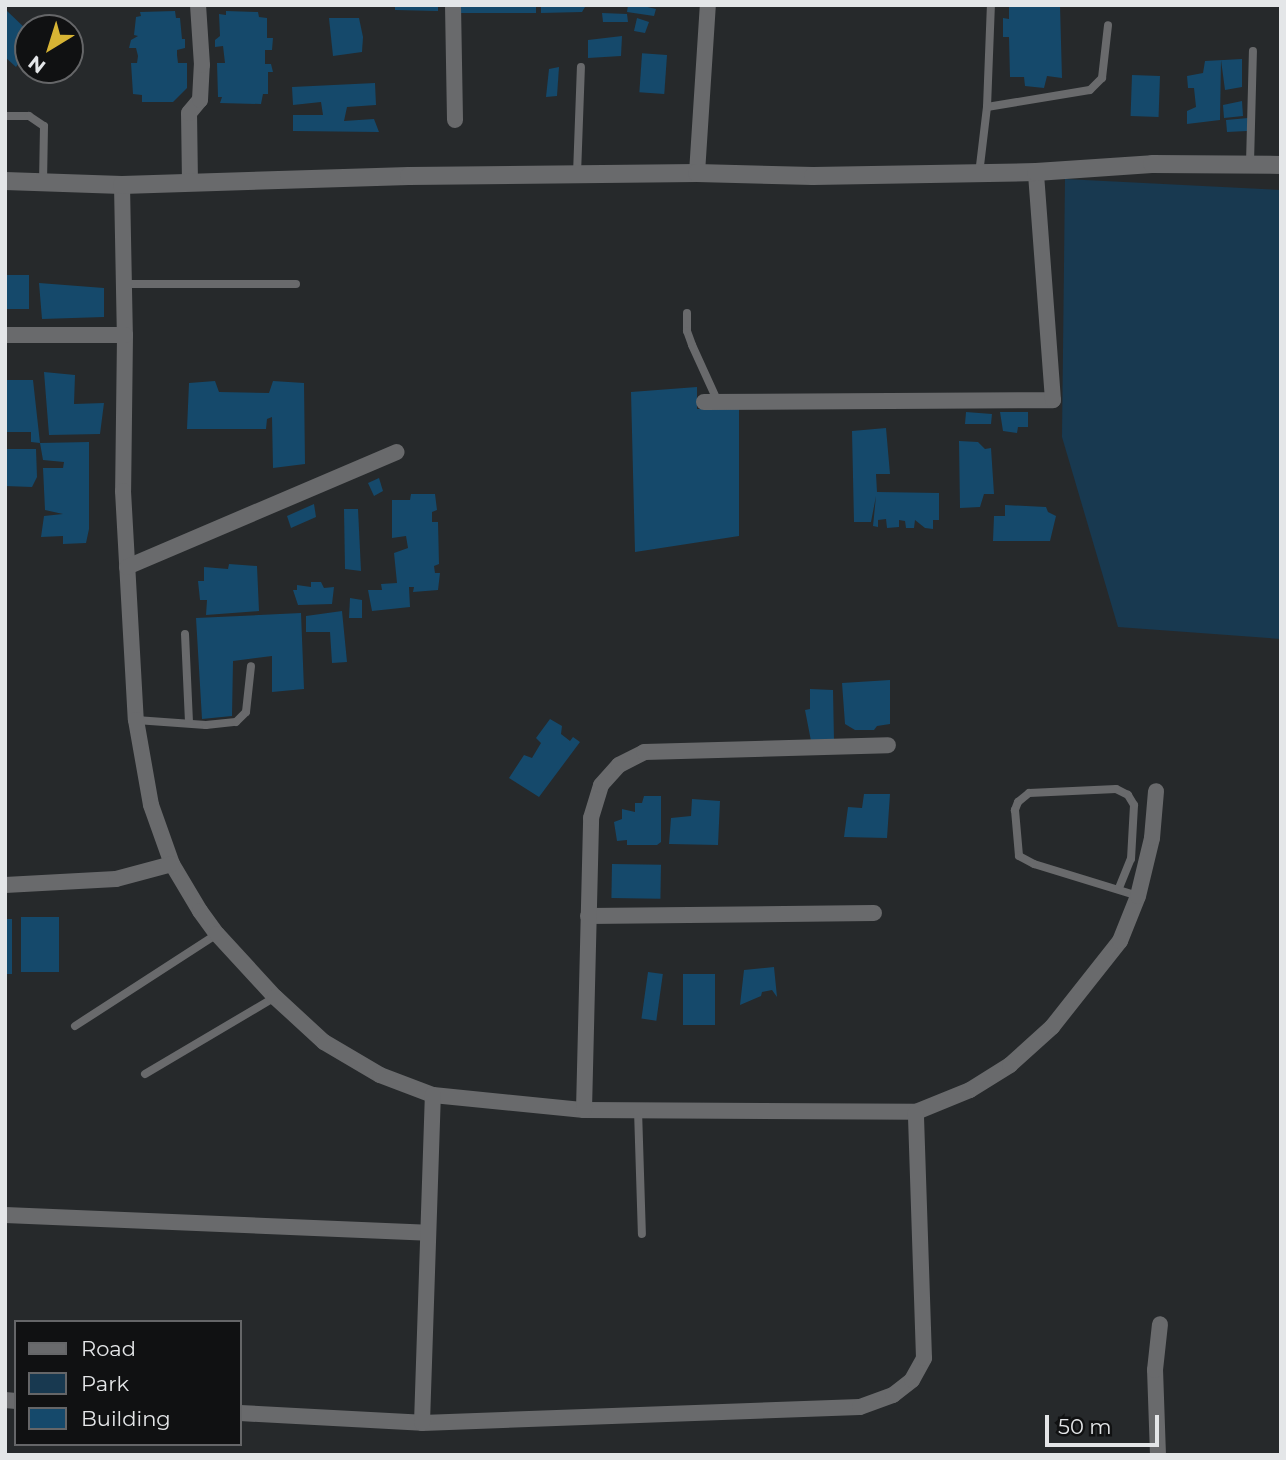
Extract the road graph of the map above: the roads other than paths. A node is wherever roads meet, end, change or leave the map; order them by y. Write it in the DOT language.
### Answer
graph roads {
  1 [pos="198,5"];
  2 [pos="453,5"];
  3 [pos="708,5"];
  4 [pos="991,5"];
  5 [pos="1108,25"];
  6 [pos="1253,51"];
  7 [pos="581,67"];
  8 [pos="987,107"];
  9 [pos="5,116"];
  10 [pos="455,120"];
  11 [pos="1250,163"];
  12 [pos="1281,165"];
  13 [pos="1036,172"];
  14 [pos="697,173"];
  15 [pos="577,174"];
  16 [pos="979,174"];
  17 [pos="5,181"];
  18 [pos="43,183"];
  19 [pos="190,183"];
  20 [pos="122,185"];
  21 [pos="124,284"];
  22 [pos="296,285"];
  23 [pos="687,313"];
  24 [pos="5,335"];
  25 [pos="125,335"];
  26 [pos="711,402"];
  27 [pos="396,452"];
  28 [pos="127,567"];
  29 [pos="186,634"];
  30 [pos="251,666"];
  31 [pos="136,720"];
  32 [pos="189,721"];
  33 [pos="888,745"];
  34 [pos="1156,791"];
  35 [pos="172,864"];
  36 [pos="5,884"];
  37 [pos="1119,888"];
  38 [pos="1138,896"];
  39 [pos="874,913"];
  40 [pos="588,916"];
  41 [pos="217,934"];
  42 [pos="275,997"];
  43 [pos="75,1026"];
  44 [pos="145,1074"];
  45 [pos="433,1096"];
  46 [pos="584,1110"];
  47 [pos="638,1111"];
  48 [pos="916,1112"];
  49 [pos="5,1215"];
  50 [pos="428,1233"];
  51 [pos="642,1234"];
  52 [pos="1160,1324"];
  53 [pos="242,1413"];
  54 [pos="422,1423"];
  55 [pos="1158,1455"];
  1 -- 19 [label="street"];
  2 -- 10 [label="street"];
  3 -- 14 [label="street"];
  4 -- 8 [label="lane"];
  5 -- 8 [label="lane"];
  6 -- 11 [label="lane"];
  7 -- 15 [label="lane"];
  8 -- 16 [label="lane"];
  9 -- 18 [label="lane"];
  11 -- 12 [label="street"];
  11 -- 13 [label="street"];
  13 -- 16 [label="street"];
  13 -- 26 [label="street"];
  14 -- 15 [label="street"];
  14 -- 16 [label="street"];
  15 -- 19 [label="street"];
  17 -- 18 [label="street"];
  18 -- 20 [label="street"];
  19 -- 20 [label="street"];
  20 -- 21 [label="street"];
  21 -- 22 [label="lane"];
  21 -- 25 [label="street"];
  23 -- 26 [label="lane"];
  24 -- 25 [label="street"];
  25 -- 28 [label="street"];
  27 -- 28 [label="street"];
  28 -- 31 [label="street"];
  29 -- 32 [label="lane"];
  30 -- 32 [label="lane"];
  31 -- 32 [label="lane"];
  31 -- 35 [label="street"];
  33 -- 40 [label="street"];
  34 -- 38 [label="street"];
  35 -- 36 [label="street"];
  35 -- 41 [label="street"];
  37 -- 37 [label="lane"];
  37 -- 38 [label="lane"];
  38 -- 48 [label="street"];
  39 -- 40 [label="street"];
  40 -- 46 [label="street"];
  41 -- 42 [label="street"];
  41 -- 43 [label="lane"];
  42 -- 44 [label="lane"];
  42 -- 45 [label="street"];
  45 -- 46 [label="street"];
  45 -- 50 [label="street"];
  46 -- 47 [label="street"];
  47 -- 48 [label="street"];
  47 -- 51 [label="lane"];
  48 -- 54 [label="street"];
  49 -- 50 [label="street"];
  50 -- 54 [label="street"];
  52 -- 55 [label="street"];
  53 -- 54 [label="street"];
}
